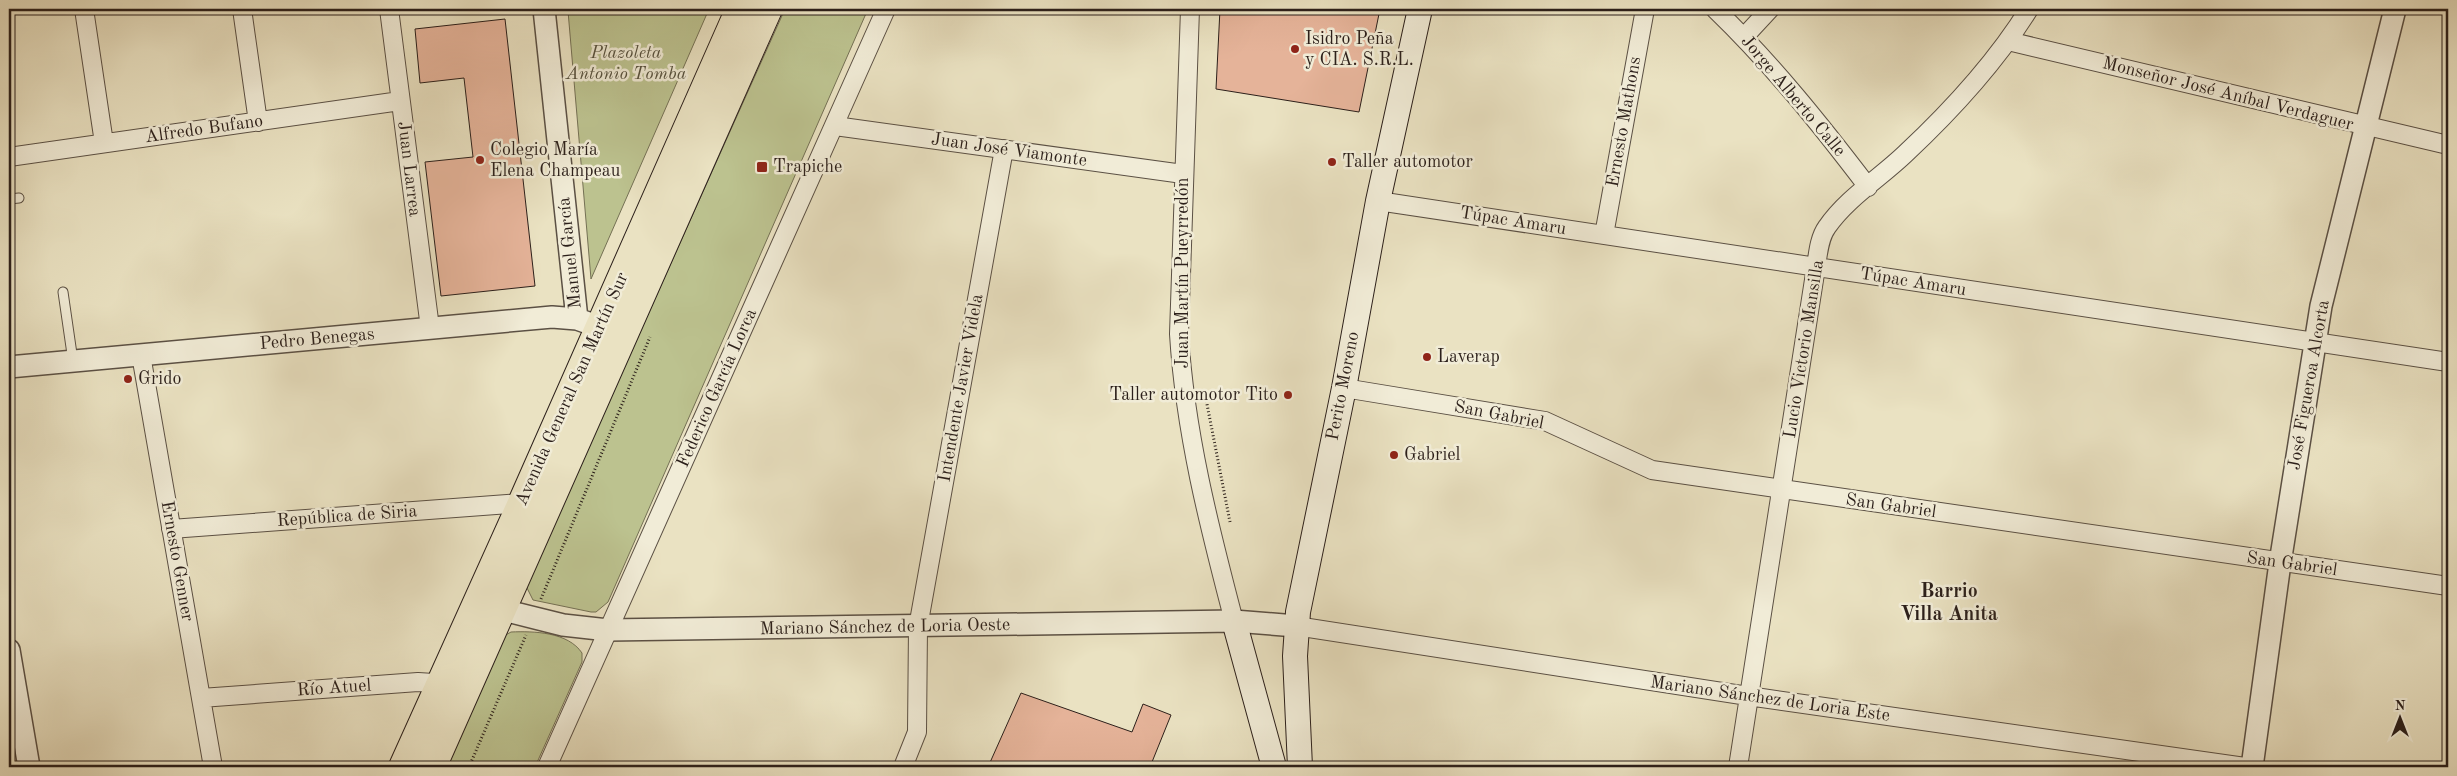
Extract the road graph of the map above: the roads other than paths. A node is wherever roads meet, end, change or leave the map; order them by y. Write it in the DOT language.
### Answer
graph roads {
  1 [pos="84,9"];
  2 [pos="242,9"];
  3 [pos="389,9"];
  4 [pos="393,9"];
  5 [pos="544,9"];
  6 [pos="740,9"];
  7 [pos="768,9"];
  8 [pos="886,9"];
  9 [pos="1190,9"];
  10 [pos="1420,9"];
  11 [pos="1645,9"];
  12 [pos="1716,9"];
  13 [pos="1770,9"];
  14 [pos="2029,9"];
  15 [pos="2395,9"];
  16 [pos="1744,36"];
  17 [pos="2008,41"];
  18 [pos="400,101"];
  19 [pos="258,122"];
  20 [pos="835,126"];
  21 [pos="2367,127"];
  22 [pos="104,144"];
  23 [pos="2448,145"];
  24 [pos="1004,149"];
  25 [pos="9,157"];
  26 [pos="1183,174"];
  27 [pos="1868,187"];
  28 [pos="19,198"];
  29 [pos="9,199"];
  30 [pos="1378,201"];
  31 [pos="1604,235"];
  32 [pos="1816,267"];
  33 [pos="63,292"];
  34 [pos="600,327"];
  35 [pos="430,328"];
  36 [pos="2315,342"];
  37 [pos="141,354"];
  38 [pos="73,361"];
  39 [pos="2448,362"];
  40 [pos="9,367"];
  41 [pos="1344,388"];
  42 [pos="1782,490"];
  43 [pos="522,503"];
  44 [pos="171,529"];
  45 [pos="2280,563"];
  46 [pos="2448,586"];
  47 [pos="489,607"];
  48 [pos="1234,621"];
  49 [pos="1296,626"];
  50 [pos="918,627"];
  51 [pos="608,630"];
  52 [pos="9,650"];
  53 [pos="454,686"];
  54 [pos="1748,696"];
  55 [pos="201,698"];
  56 [pos="15,727"];
  57 [pos="28,767"];
  58 [pos="213,767"];
  59 [pos="403,767"];
  60 [pos="432,767"];
  61 [pos="547,767"];
  62 [pos="903,767"];
  63 [pos="1274,767"];
  64 [pos="1300,767"];
  65 [pos="1738,767"];
  66 [pos="2245,767"];
  67 [pos="2252,767"];
  1 -- 22 [label="street"];
  2 -- 19 [label="street"];
  3 -- 4 [label="street"];
  3 -- 18 [label="street, Juan Larrea"];
  5 -- 34 [label="street, Manuel García"];
  6 -- 34 [label="main road, Avenida General San Martín Sur"];
  7 -- 34 [label="main road, Avenida General San Martín Sur"];
  8 -- 20 [label="street, Federico García Lorca"];
  9 -- 26 [label="street, Juan Martín Pueyrredón"];
  10 -- 30 [label="main road, Perito Moreno"];
  11 -- 31 [label="street, Ernesto Mathons"];
  12 -- 16 [label="street, Jorge Alberto Calle"];
  13 -- 16 [label="street"];
  14 -- 17 [label="street, Lucio Victorio Mansilla"];
  15 -- 21 [label="street, José Figueroa Alcorta"];
  16 -- 27 [label="street, Jorge Alberto Calle"];
  17 -- 21 [label="street, Monseñor José Aníbal Verdaguer"];
  17 -- 27 [label="street, Lucio Victorio Mansilla"];
  18 -- 19 [label="street, Alfredo Bufano"];
  18 -- 35 [label="street, Juan Larrea"];
  19 -- 22 [label="street, Alfredo Bufano"];
  20 -- 24 [label="street, Juan José Viamonte"];
  20 -- 51 [label="street, Federico García Lorca"];
  21 -- 23 [label="street, Monseñor José Aníbal Verdaguer"];
  21 -- 36 [label="street, José Figueroa Alcorta"];
  22 -- 25 [label="street, Alfredo Bufano"];
  24 -- 26 [label="street, Juan José Viamonte"];
  24 -- 50 [label="street, Intendente Javier Videla"];
  26 -- 48 [label="street, Juan Martín Pueyrredón"];
  27 -- 32 [label="street, Lucio Victorio Mansilla"];
  28 -- 29 [label="lane"];
  30 -- 31 [label="street, Túpac Amaru"];
  30 -- 41 [label="main road, Perito Moreno"];
  31 -- 32 [label="street, Túpac Amaru"];
  32 -- 36 [label="street, Túpac Amaru"];
  32 -- 42 [label="street, Lucio Victorio Mansilla"];
  33 -- 38 [label="lane"];
  34 -- 35 [label="street, Pedro Benegas"];
  34 -- 43 [label="main road, Avenida General San Martín Sur"];
  34 -- 47 [label="main road, Avenida General San Martín Sur"];
  35 -- 37 [label="street, Pedro Benegas"];
  36 -- 39 [label="street, Túpac Amaru"];
  36 -- 45 [label="street, José Figueroa Alcorta"];
  37 -- 38 [label="street, Pedro Benegas"];
  37 -- 44 [label="street, Ernesto Genner"];
  38 -- 40 [label="street, Pedro Benegas"];
  41 -- 42 [label="street, San Gabriel"];
  41 -- 49 [label="main road, Perito Moreno"];
  42 -- 45 [label="street, San Gabriel"];
  42 -- 54 [label="street, Lucio Victorio Mansilla"];
  43 -- 44 [label="street, República de Siria"];
  43 -- 47 [label="main road, Avenida General San Martín Sur"];
  44 -- 55 [label="street, Ernesto Genner"];
  45 -- 46 [label="street, San Gabriel"];
  45 -- 67 [label="street, José Figueroa Alcorta"];
  47 -- 51 [label="street, Mariano Sánchez de Loria Oeste"];
  47 -- 53 [label="main road, Avenida General San Martín Sur"];
  48 -- 49 [label="street, Mariano Sánchez de Loria Oeste"];
  48 -- 50 [label="street, Mariano Sánchez de Loria Oeste"];
  48 -- 63 [label="main road"];
  49 -- 54 [label="street, Mariano Sánchez de Loria Este"];
  49 -- 64 [label="main road, Perito Moreno"];
  50 -- 51 [label="street, Mariano Sánchez de Loria Oeste"];
  50 -- 62 [label="street, Intendente Javier Videla"];
  51 -- 61 [label="street, Federico García Lorca"];
  52 -- 56 [label="street"];
  53 -- 55 [label="street, Río Atuel"];
  53 -- 59 [label="main road, Avenida General San Martín Sur"];
  53 -- 60 [label="main road, Avenida General San Martín Sur"];
  54 -- 65 [label="street, Lucio Victorio Mansilla"];
  54 -- 66 [label="street, Mariano Sánchez de Loria Este"];
  55 -- 58 [label="street, Ernesto Genner"];
  56 -- 57 [label="street"];
}
